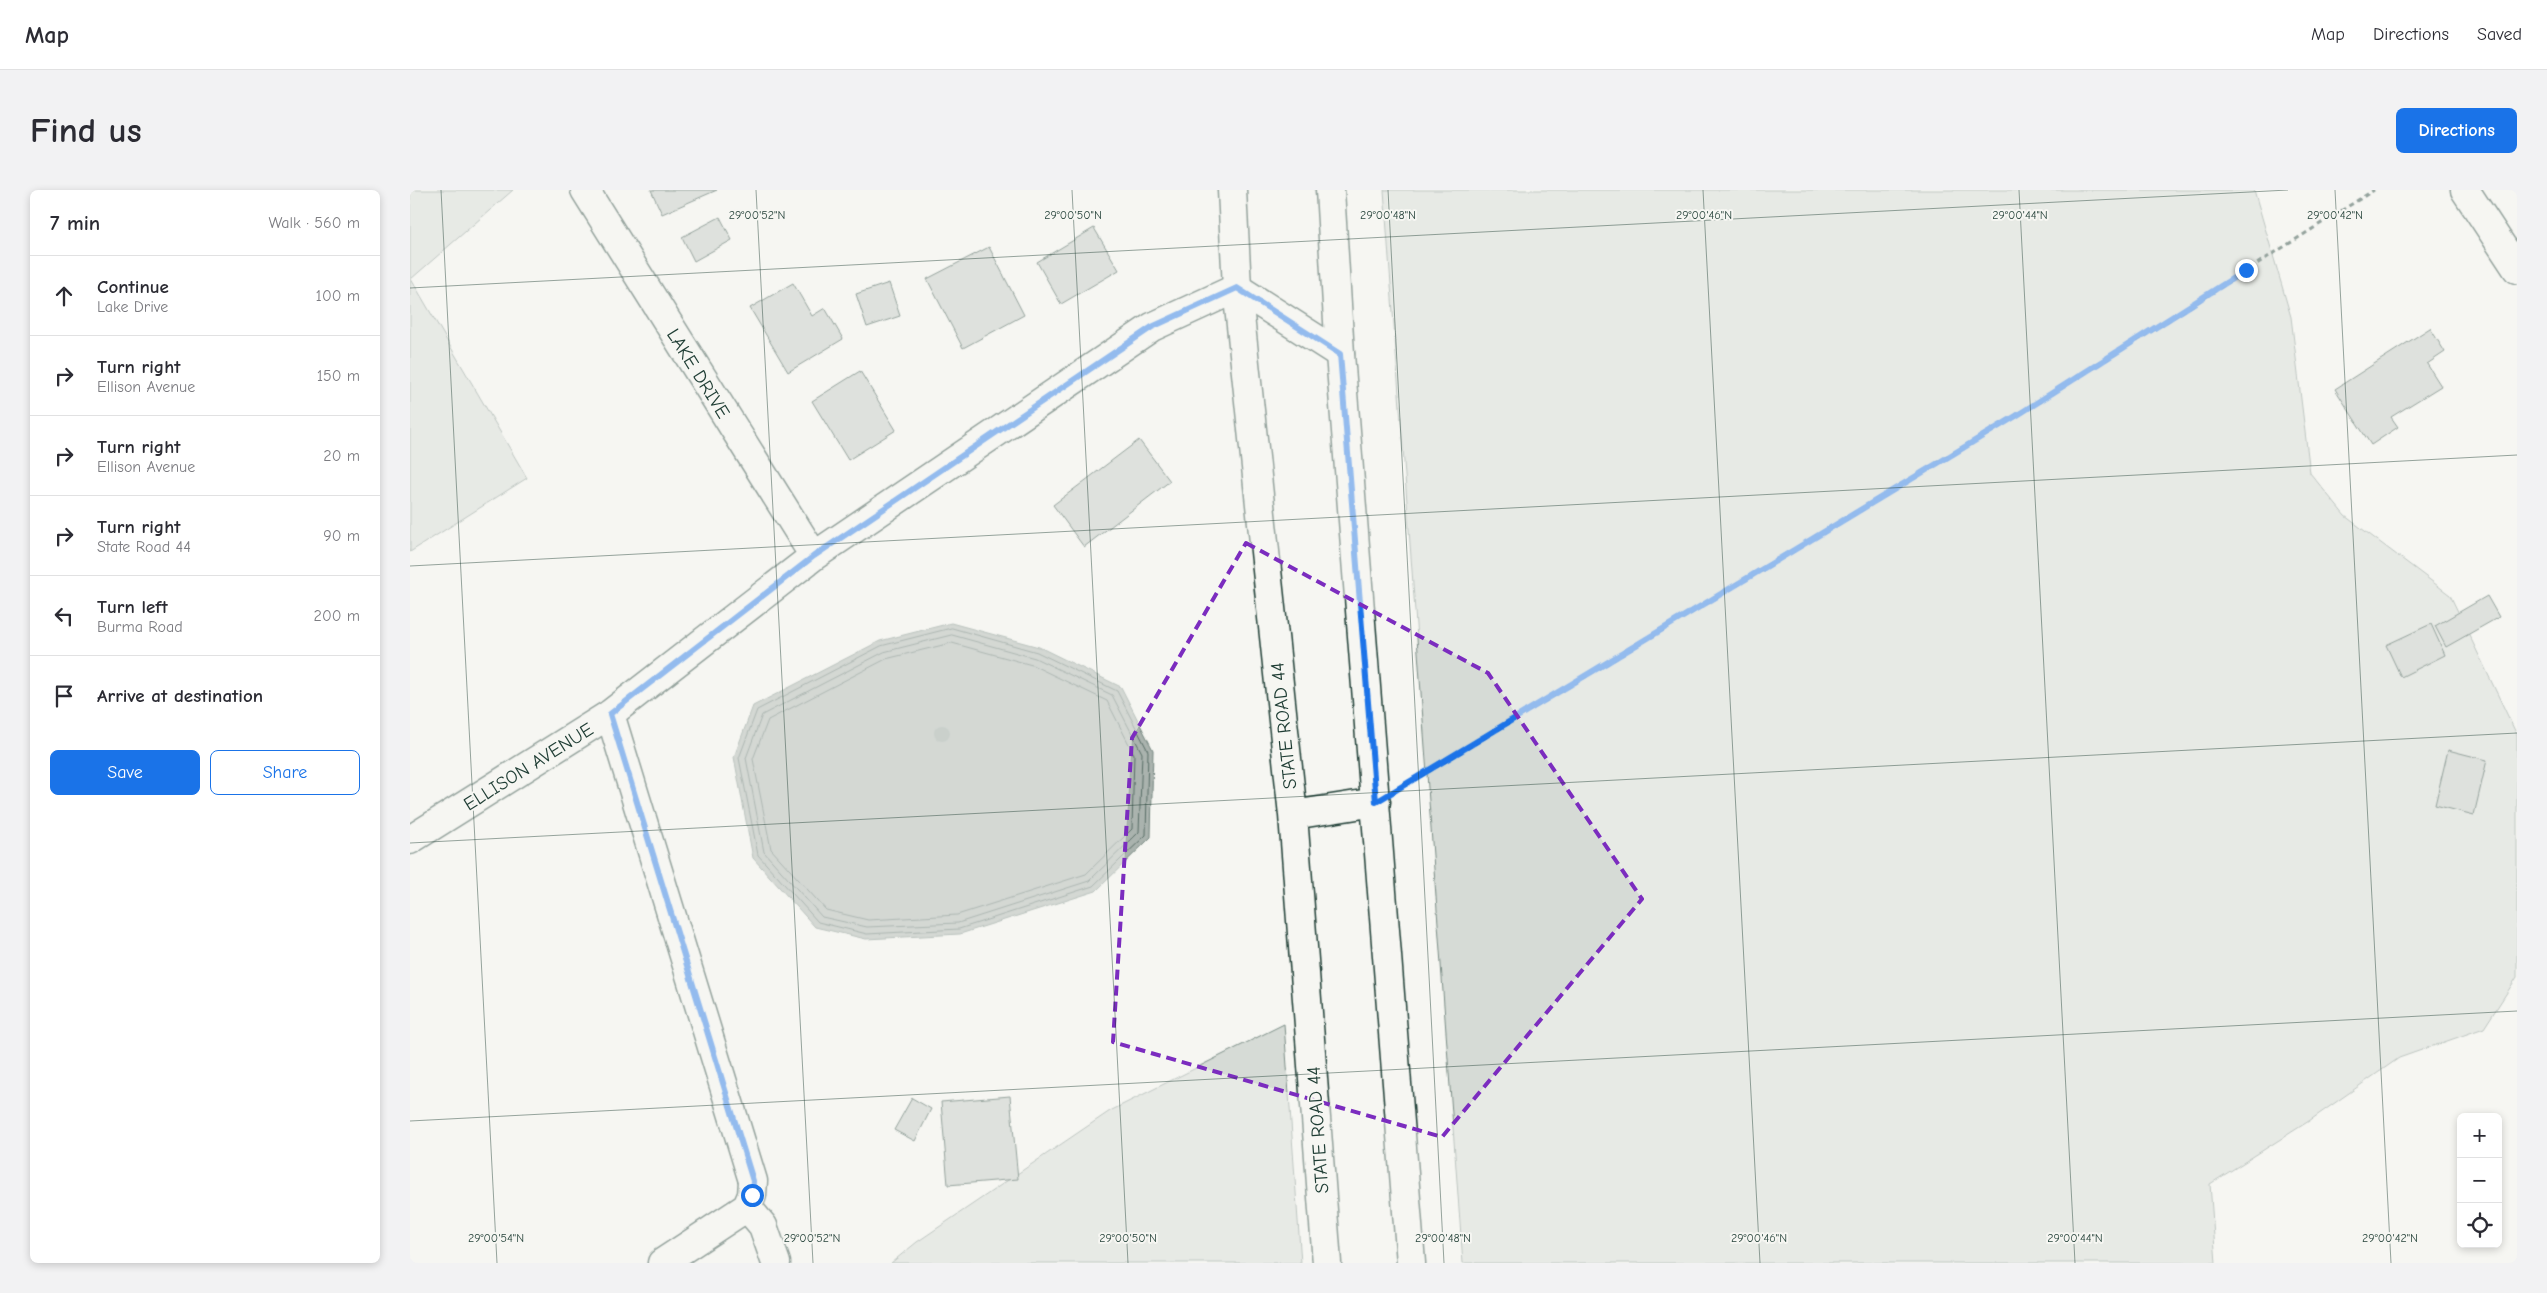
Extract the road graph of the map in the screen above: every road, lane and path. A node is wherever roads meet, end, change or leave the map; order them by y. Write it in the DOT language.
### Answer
graph roads {
  1 [pos="585,190"];
  2 [pos="1232,190"];
  3 [pos="1330,190"];
  4 [pos="2374,190"];
  5 [pos="2465,190"];
  6 [pos="2517,269"];
  7 [pos="1237,288"];
  8 [pos="1340,354"];
  9 [pos="814,556"];
  10 [pos="610,714"];
  11 [pos="1376,802"];
  12 [pos="1293,815"];
  13 [pos="410,840"];
  14 [pos="750,1201"];
  15 [pos="662,1263"];
  16 [pos="776,1263"];
  17 [pos="1327,1263"];
  18 [pos="1411,1263"];
  1 -- 9 [label="street, LAKE DRIVE"];
  2 -- 7 [label="street, STATE ROAD 44"];
  3 -- 8 [label="street"];
  4 -- 11 [label="path"];
  5 -- 6 [label="street"];
  7 -- 8 [label="street"];
  7 -- 9 [label="street, ELLISON AVENUE"];
  7 -- 12 [label="street, STATE ROAD 44"];
  8 -- 11 [label="street"];
  9 -- 10 [label="street, ELLISON AVENUE"];
  10 -- 13 [label="street, ELLISON AVENUE"];
  10 -- 14 [label="street"];
  11 -- 12 [label="street"];
  11 -- 18 [label="street"];
  12 -- 17 [label="street, STATE ROAD 44"];
  14 -- 15 [label="street"];
  14 -- 16 [label="street"];
}
